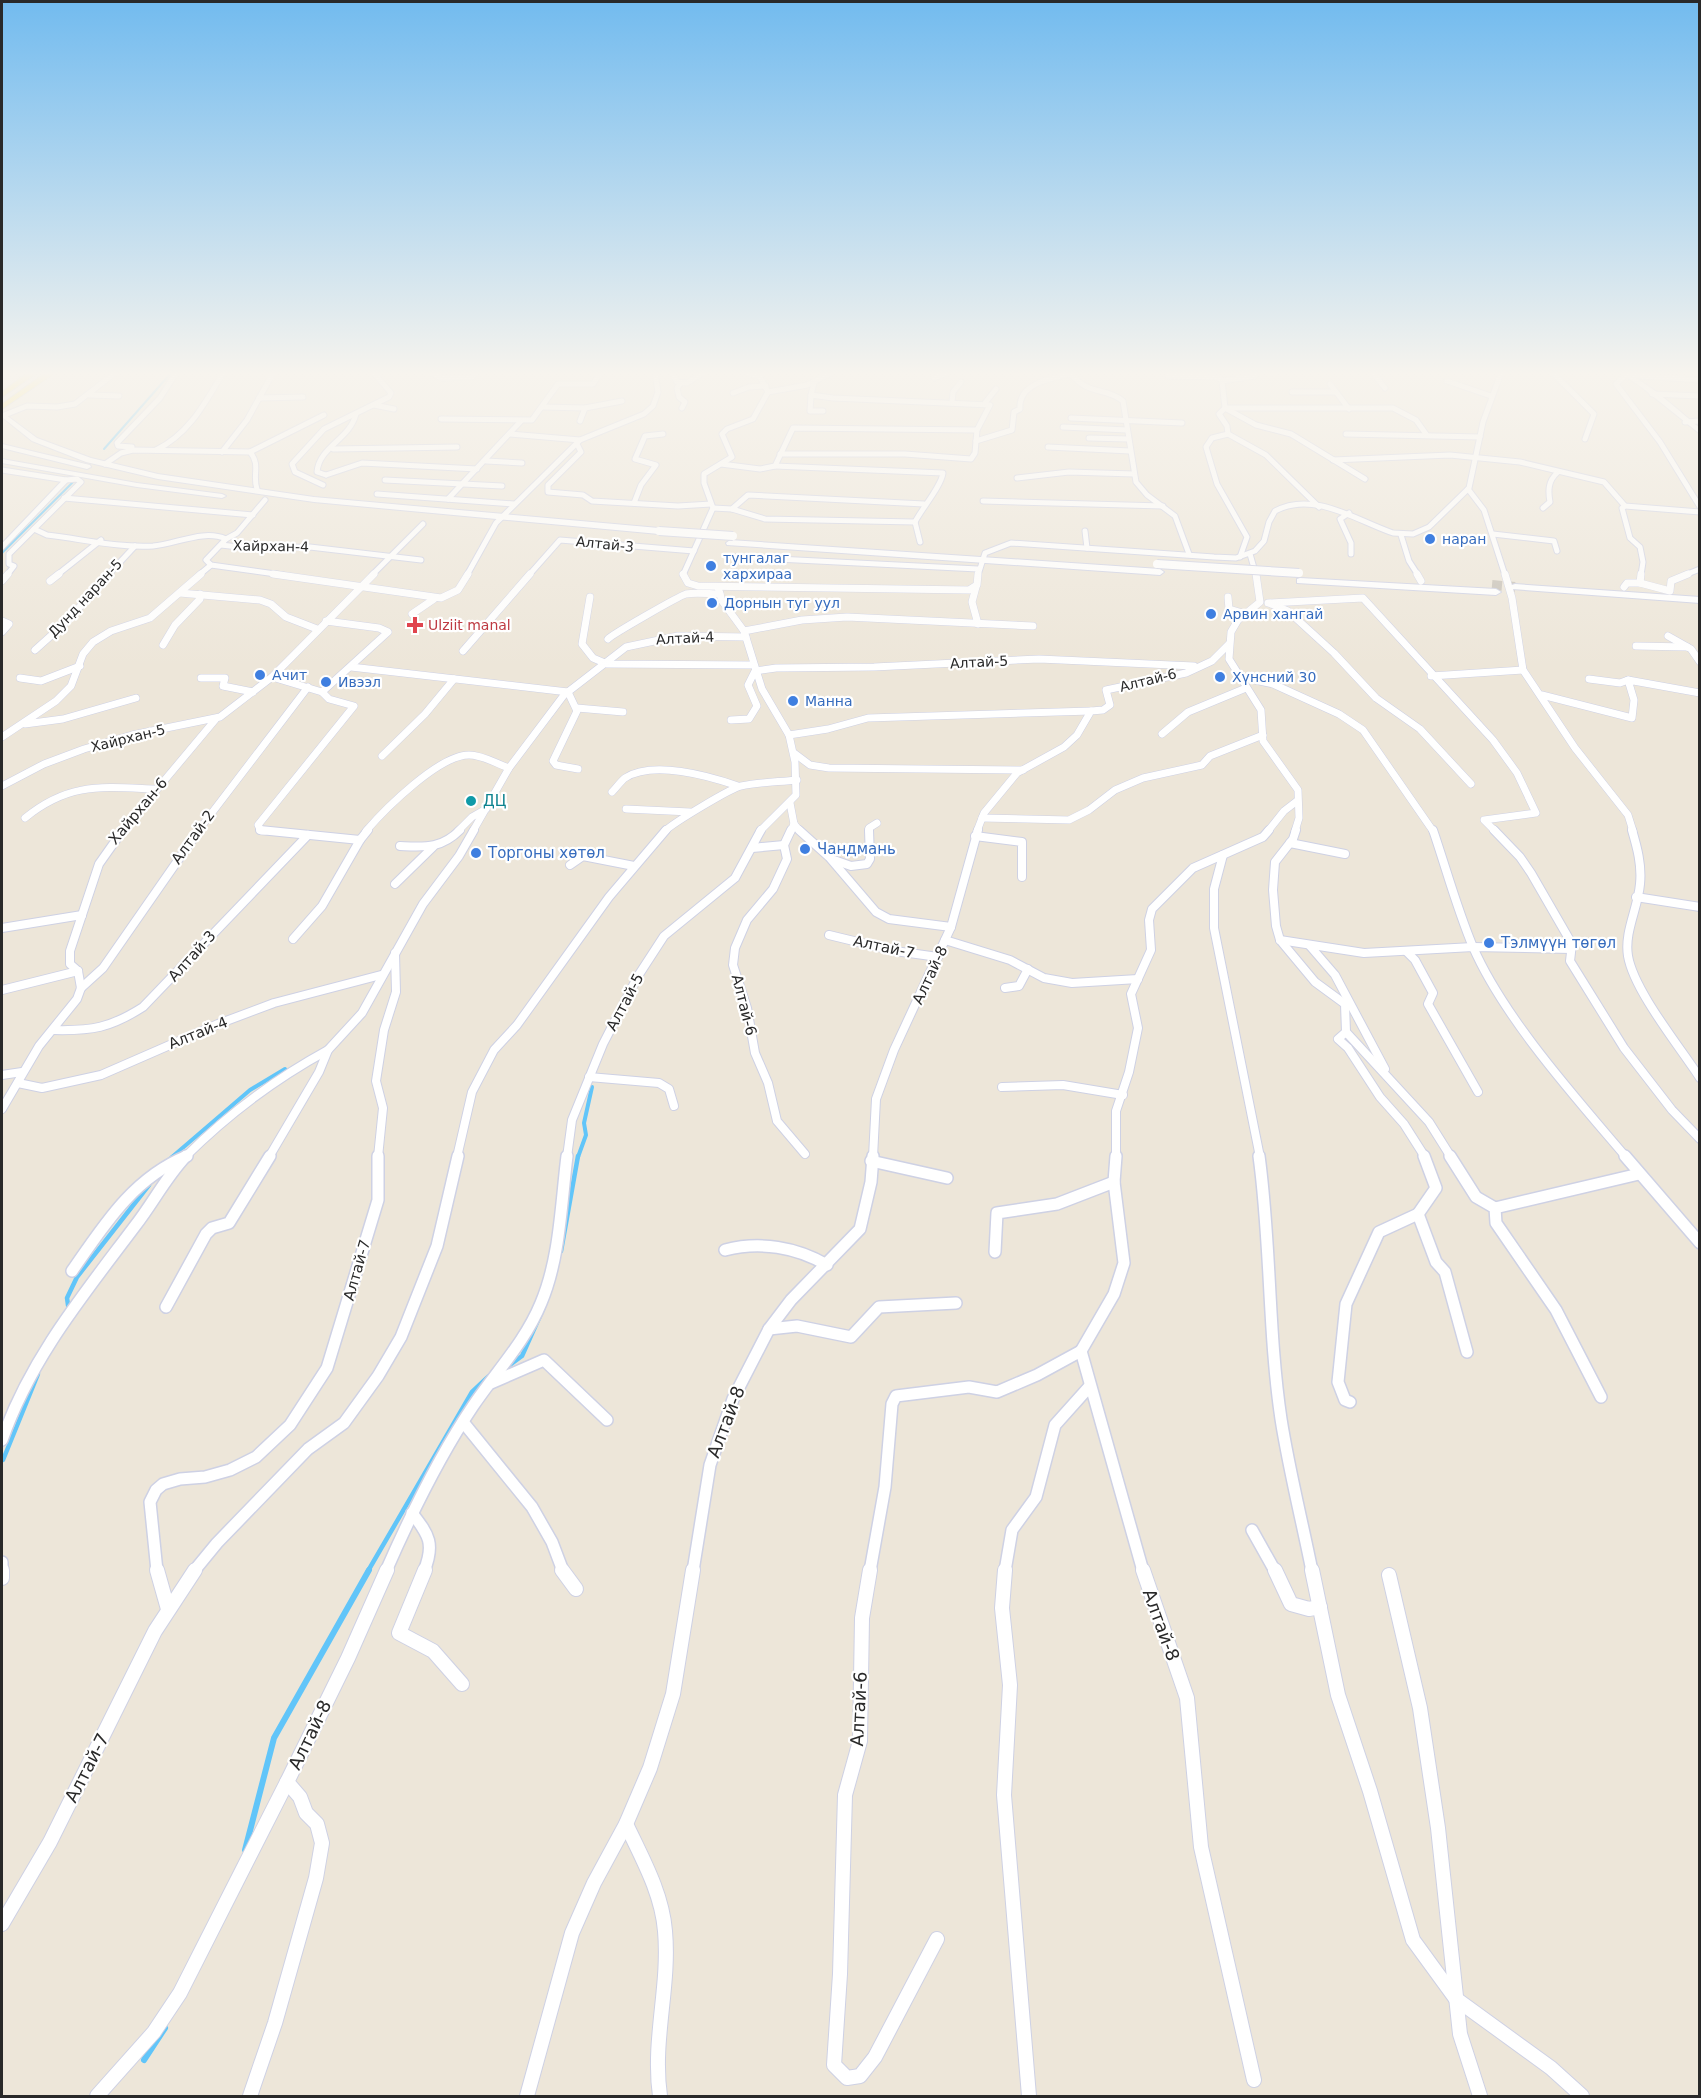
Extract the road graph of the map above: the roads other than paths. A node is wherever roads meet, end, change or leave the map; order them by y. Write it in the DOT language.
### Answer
graph roads {
  1 [pos="8,471"];
  2 [pos="58,471"];
  3 [pos="104,471"];
  4 [pos="136,471"];
  5 [pos="257,471"];
  6 [pos="295,471"];
  7 [pos="317,471"];
  8 [pos="338,471"];
  9 [pos="475,471"];
  10 [pos="549,471"];
  11 [pos="564,471"];
  12 [pos="652,471"];
  13 [pos="709,471"];
  14 [pos="893,471"];
  15 [pos="1133,471"];
  16 [pos="1210,471"];
  17 [pos="1285,471"];
  18 [pos="1351,471"];
  19 [pos="1473,471"];
  20 [pos="1550,471"];
  21 [pos="1678,471"];
  22 [pos="1557,473"];
  23 [pos="1134,474"];
  24 [pos="326,475"];
  25 [pos="1017,478"];
  26 [pos="1365,479"];
  27 [pos="66,480"];
  28 [pos="385,480"];
  29 [pos="464,485"];
  30 [pos="502,486"];
  31 [pos="1467,489"];
  32 [pos="258,490"];
  33 [pos="377,494"];
  34 [pos="64,498"];
  35 [pos="448,499"];
  36 [pos="265,500"];
  37 [pos="983,501"];
  38 [pos="634,503"];
  39 [pos="514,504"];
  40 [pos="924,504"];
  41 [pos="712,506"];
  42 [pos="1163,506"];
  43 [pos="1625,506"];
  44 [pos="1319,507"];
  45 [pos="1700,507"];
  46 [pos="1543,508"];
  47 [pos="732,509"];
  48 [pos="1700,512"];
  49 [pos="1349,513"];
  50 [pos="253,515"];
  51 [pos="499,519"];
  52 [pos="915,522"];
  53 [pos="423,524"];
  54 [pos="34,529"];
  55 [pos="1085,531"];
  56 [pos="1493,534"];
  57 [pos="1401,535"];
  58 [pos="101,540"];
  59 [pos="224,542"];
  60 [pos="920,542"];
  61 [pos="135,546"];
  62 [pos="2,547"];
  63 [pos="1087,548"];
  64 [pos="694,551"];
  65 [pos="1557,551"];
  66 [pos="1189,554"];
  67 [pos="1250,554"];
  68 [pos="1351,554"];
  69 [pos="390,556"];
  70 [pos="735,557"];
  71 [pos="1240,557"];
  72 [pos="421,560"];
  73 [pos="981,561"];
  74 [pos="211,565"];
  75 [pos="1700,569"];
  76 [pos="1300,577"];
  77 [pos="50,580"];
  78 [pos="2,581"];
  79 [pos="1420,581"];
  80 [pos="1641,583"];
  81 [pos="357,587"];
  82 [pos="976,587"];
  83 [pos="1624,587"];
  84 [pos="719,591"];
  85 [pos="180,593"];
  86 [pos="200,594"];
  87 [pos="590,597"];
  88 [pos="1228,597"];
  89 [pos="434,599"];
  90 [pos="1700,600"];
  91 [pos="1264,601"];
  92 [pos="1700,608"];
  93 [pos="412,614"];
  94 [pos="1246,614"];
  95 [pos="2,621"];
  96 [pos="326,621"];
  97 [pos="978,624"];
  98 [pos="1033,626"];
  99 [pos="317,629"];
  100 [pos="2,632"];
  101 [pos="745,634"];
  102 [pos="1668,636"];
  103 [pos="608,639"];
  104 [pos="1229,644"];
  105 [pos="163,645"];
  106 [pos="1636,646"];
  107 [pos="1687,647"];
  108 [pos="35,650"];
  109 [pos="463,651"];
  110 [pos="1700,662"];
  111 [pos="607,664"];
  112 [pos="80,666"];
  113 [pos="1202,666"];
  114 [pos="351,667"];
  115 [pos="754,668"];
  116 [pos="1523,670"];
  117 [pos="1431,675"];
  118 [pos="272,677"];
  119 [pos="1240,677"];
  120 [pos="20,678"];
  121 [pos="201,678"];
  122 [pos="454,679"];
  123 [pos="1588,679"];
  124 [pos="1628,680"];
  125 [pos="308,687"];
  126 [pos="1246,688"];
  127 [pos="252,692"];
  128 [pos="322,692"];
  129 [pos="568,692"];
  130 [pos="1700,693"];
  131 [pos="1542,695"];
  132 [pos="136,698"];
  133 [pos="577,708"];
  134 [pos="623,711"];
  135 [pos="1091,711"];
  136 [pos="214,720"];
  137 [pos="731,720"];
  138 [pos="20,725"];
  139 [pos="1162,734"];
  140 [pos="789,735"];
  141 [pos="1263,735"];
  142 [pos="2,737"];
  143 [pos="794,753"];
  144 [pos="382,756"];
  145 [pos="508,768"];
  146 [pos="578,769"];
  147 [pos="1023,770"];
  148 [pos="797,780"];
  149 [pos="1471,784"];
  150 [pos="2,786"];
  151 [pos="738,786"];
  152 [pos="155,789"];
  153 [pos="612,792"];
  154 [pos="1297,801"];
  155 [pos="790,803"];
  156 [pos="486,809"];
  157 [pos="626,809"];
  158 [pos="690,812"];
  159 [pos="25,818"];
  160 [pos="982,818"];
  161 [pos="877,823"];
  162 [pos="794,824"];
  163 [pos="308,835"];
  164 [pos="975,836"];
  165 [pos="360,840"];
  166 [pos="1290,843"];
  167 [pos="784,844"];
  168 [pos="400,846"];
  169 [pos="433,847"];
  170 [pos="752,848"];
  171 [pos="1345,854"];
  172 [pos="1223,855"];
  173 [pos="829,857"];
  174 [pos="570,865"];
  175 [pos="634,866"];
  176 [pos="1022,877"];
  177 [pos="395,884"];
  178 [pos="1636,897"];
  179 [pos="1700,907"];
  180 [pos="82,915"];
  181 [pos="951,927"];
  182 [pos="2,928"];
  183 [pos="830,935"];
  184 [pos="293,939"];
  185 [pos="945,940"];
  186 [pos="1280,940"];
  187 [pos="1310,946"];
  188 [pos="1473,947"];
  189 [pos="1571,949"];
  190 [pos="395,951"];
  191 [pos="1407,952"];
  192 [pos="938,957"];
  193 [pos="1028,969"];
  194 [pos="78,971"];
  195 [pos="381,975"];
  196 [pos="1138,979"];
  197 [pos="81,988"];
  198 [pos="1005,988"];
  199 [pos="2,990"];
  200 [pos="53,1030"];
  201 [pos="1346,1032"];
  202 [pos="328,1050"];
  203 [pos="22,1072"];
  204 [pos="2,1075"];
  205 [pos="589,1077"];
  206 [pos="1700,1078"];
  207 [pos="1390,1079"];
  208 [pos="18,1083"];
  209 [pos="1002,1087"];
  210 [pos="1478,1092"];
  211 [pos="1123,1095"];
  212 [pos="674,1106"];
  213 [pos="2,1109"];
  214 [pos="1700,1139"];
  215 [pos="191,1154"];
  216 [pos="805,1154"];
  217 [pos="871,1161"];
  218 [pos="1638,1174"];
  219 [pos="947,1178"];
  220 [pos="1114,1182"];
  221 [pos="1495,1208"];
  222 [pos="1418,1214"];
  223 [pos="1700,1243"];
  224 [pos="725,1250"];
  225 [pos="995,1252"];
  226 [pos="827,1265"];
  227 [pos="72,1271"];
  228 [pos="957,1302"];
  229 [pos="166,1307"];
  230 [pos="769,1329"];
  231 [pos="1081,1351"];
  232 [pos="1467,1352"];
  233 [pos="491,1383"];
  234 [pos="1089,1387"];
  235 [pos="1601,1397"];
  236 [pos="1350,1402"];
  237 [pos="607,1420"];
  238 [pos="463,1422"];
  239 [pos="2,1440"];
  240 [pos="412,1513"];
  241 [pos="1252,1530"];
  242 [pos="2,1562"];
  243 [pos="1389,1575"];
  244 [pos="2,1578"];
  245 [pos="576,1589"];
  246 [pos="1320,1608"];
  247 [pos="168,1609"];
  248 [pos="462,1684"];
  249 [pos="287,1782"];
  250 [pos="626,1824"];
  251 [pos="2,1924"];
  252 [pos="937,1939"];
  253 [pos="1455,2000"];
  254 [pos="1254,2080"];
  255 [pos="97,2097"];
  256 [pos="250,2097"];
  257 [pos="527,2097"];
  258 [pos="660,2097"];
  259 [pos="1029,2097"];
  260 [pos="1480,2097"];
  261 [pos="1582,2097"];
  1 -- 27 [label="street"];
  2 -- 36 [label="main road"];
  3 -- 32 [label="main road"];
  4 -- 32 [label="main road"];
  5 -- 32 [label="street"];
  6 -- 24 [label="street"];
  7 -- 24 [label="street"];
  8 -- 24 [label="street"];
  9 -- 29 [label="street"];
  10 -- 39 [label="street"];
  11 -- 38 [label="street"];
  12 -- 38 [label="street"];
  13 -- 41 [label="street"];
  14 -- 40 [label="street"];
  15 -- 23 [label="street"];
  16 -- 71 [label="street"];
  17 -- 44 [label="street"];
  18 -- 26 [label="street"];
  19 -- 31 [label="street"];
  20 -- 22 [label="street"];
  21 -- 45 [label="street"];
  22 -- 43 [label="street"];
  22 -- 46 [label="street"];
  23 -- 25 [label="street"];
  23 -- 42 [label="street"];
  27 -- 34 [label="street"];
  27 -- 62 [label="street"];
  28 -- 29 [label="street"];
  29 -- 30 [label="street"];
  29 -- 35 [label="street"];
  31 -- 56 [label="street"];
  31 -- 57 [label="street"];
  32 -- 51 [label="main road"];
  33 -- 35 [label="street"];
  34 -- 50 [label="street"];
  34 -- 54 [label="street"];
  35 -- 39 [label="street"];
  36 -- 50 [label="street"];
  36 -- 51 [label="main road"];
  37 -- 42 [label="street"];
  38 -- 41 [label="street"];
  39 -- 51 [label="street"];
  40 -- 47 [label="street"];
  40 -- 52 [label="street"];
  41 -- 47 [label="street"];
  41 -- 64 [label="street"];
  42 -- 66 [label="street"];
  43 -- 48 [label="street"];
  43 -- 80 [label="street"];
  44 -- 49 [label="street"];
  44 -- 67 [label="street"];
  47 -- 52 [label="street"];
  49 -- 57 [label="street"];
  49 -- 68 [label="street"];
  50 -- 59 [label="street"];
  51 -- 73 [label="main road"];
  51 -- 89 [label="street"];
  52 -- 60 [label="street"];
  53 -- 69 [label="street"];
  54 -- 58 [label="street, Дунд наран-5"];
  54 -- 78 [label="street"];
  55 -- 63 [label="street"];
  56 -- 65 [label="street"];
  56 -- 116 [label="street"];
  57 -- 79 [label="street"];
  58 -- 61 [label="street, Дунд наран-5"];
  58 -- 77 [label="street, Дунд наран-5"];
  59 -- 61 [label="street, Дунд наран-5"];
  59 -- 69 [label="street, Хайрхан-4"];
  59 -- 74 [label="street, Хайрхан-4"];
  61 -- 108 [label="street, Дунд наран-5"];
  63 -- 66 [label="street"];
  63 -- 73 [label="street"];
  64 -- 84 [label="street"];
  64 -- 109 [label="street, Алтай-3"];
  66 -- 71 [label="street"];
  67 -- 71 [label="street"];
  67 -- 91 [label="street"];
  69 -- 72 [label="street, Хайрхан-4"];
  69 -- 81 [label="street"];
  70 -- 73 [label="street"];
  73 -- 76 [label="main road"];
  73 -- 82 [label="street"];
  74 -- 81 [label="street, Хайрхан-4"];
  74 -- 85 [label="street"];
  75 -- 80 [label="street"];
  76 -- 79 [label="main road"];
  76 -- 79 [label="main road"];
  80 -- 83 [label="street"];
  81 -- 89 [label="street, Хайрхан-4"];
  81 -- 96 [label="street"];
  82 -- 84 [label="street"];
  82 -- 97 [label="street"];
  84 -- 101 [label="street"];
  84 -- 103 [label="street, Алтай-4"];
  85 -- 86 [label="street"];
  85 -- 112 [label="street"];
  86 -- 99 [label="street"];
  86 -- 105 [label="street"];
  87 -- 111 [label="street"];
  88 -- 94 [label="street"];
  89 -- 93 [label="street"];
  90 -- 92 [label="main road"];
  91 -- 94 [label="street"];
  91 -- 117 [label="street"];
  91 -- 149 [label="street"];
  94 -- 104 [label="street"];
  95 -- 100 [label="street"];
  96 -- 99 [label="street, Хайрхан-5"];
  96 -- 114 [label="street"];
  97 -- 98 [label="street"];
  97 -- 101 [label="street"];
  99 -- 118 [label="street, Хайрхан-5"];
  101 -- 111 [label="street, Алтай-4"];
  101 -- 115 [label="street"];
  102 -- 107 [label="street"];
  104 -- 113 [label="street, Алтай-6"];
  104 -- 119 [label="street"];
  106 -- 107 [label="street"];
  107 -- 110 [label="street"];
  111 -- 115 [label="street, Алтай-5"];
  111 -- 129 [label="street, Алтай-4"];
  112 -- 120 [label="street"];
  112 -- 138 [label="street"];
  113 -- 115 [label="street, Алтай-5"];
  113 -- 135 [label="street, Алтай-6"];
  114 -- 122 [label="street"];
  114 -- 128 [label="street"];
  115 -- 137 [label="street"];
  115 -- 140 [label="street"];
  116 -- 117 [label="street"];
  116 -- 131 [label="street"];
  117 -- 189 [label="street"];
  118 -- 125 [label="street"];
  118 -- 127 [label="street, Хайрхан-5"];
  119 -- 126 [label="street"];
  119 -- 188 [label="street"];
  121 -- 127 [label="street"];
  122 -- 129 [label="street"];
  122 -- 144 [label="street"];
  123 -- 124 [label="street"];
  124 -- 130 [label="street"];
  124 -- 131 [label="street"];
  125 -- 128 [label="street"];
  125 -- 197 [label="street, Алтай-2"];
  126 -- 139 [label="street"];
  126 -- 141 [label="street"];
  127 -- 136 [label="street, Хайрхан-5"];
  128 -- 163 [label="street"];
  129 -- 133 [label="street"];
  129 -- 145 [label="street"];
  131 -- 178 [label="street"];
  132 -- 138 [label="street"];
  133 -- 134 [label="street"];
  133 -- 146 [label="street"];
  135 -- 140 [label="street"];
  135 -- 147 [label="street, Алтай-6"];
  136 -- 150 [label="street, Хайрхан-5"];
  136 -- 152 [label="street, Хайрхан-6"];
  138 -- 142 [label="street"];
  140 -- 143 [label="street"];
  141 -- 154 [label="street"];
  141 -- 160 [label="street"];
  143 -- 147 [label="street"];
  143 -- 148 [label="street"];
  145 -- 156 [label="street"];
  145 -- 165 [label="street"];
  147 -- 160 [label="street, Алтай-6"];
  148 -- 151 [label="street"];
  148 -- 155 [label="street"];
  151 -- 153 [label="street"];
  151 -- 158 [label="street"];
  152 -- 159 [label="street"];
  152 -- 180 [label="street, Хайрхан-6"];
  154 -- 166 [label="street"];
  154 -- 172 [label="street"];
  155 -- 162 [label="street"];
  155 -- 170 [label="street, Алтай-5"];
  156 -- 169 [label="street"];
  156 -- 190 [label="street"];
  157 -- 158 [label="street"];
  158 -- 175 [label="street"];
  160 -- 164 [label="street, Алтай-6"];
  161 -- 173 [label="street"];
  162 -- 167 [label="street, Алтай-6"];
  162 -- 173 [label="street"];
  163 -- 165 [label="street"];
  163 -- 200 [label="street, Алтай-3"];
  164 -- 176 [label="street"];
  164 -- 181 [label="street, Алтай-6"];
  165 -- 184 [label="street"];
  166 -- 171 [label="street"];
  166 -- 186 [label="street"];
  167 -- 170 [label="street"];
  167 -- 216 [label="street, Алтай-6"];
  168 -- 169 [label="street"];
  169 -- 177 [label="street"];
  170 -- 205 [label="street, Алтай-5"];
  172 -- 196 [label="street"];
  172 -- 246 [label="street"];
  173 -- 181 [label="street"];
  174 -- 175 [label="street"];
  175 -- 247 [label="street, Алтай-7"];
  178 -- 179 [label="street"];
  178 -- 206 [label="street"];
  180 -- 182 [label="street"];
  180 -- 194 [label="street, Хайрхан-6"];
  181 -- 185 [label="street, Алтай-6"];
  183 -- 192 [label="street, Алтай-7"];
  185 -- 192 [label="street, Алтай-8"];
  185 -- 193 [label="street, Алтай-8"];
  186 -- 187 [label="street"];
  186 -- 201 [label="street"];
  187 -- 191 [label="street"];
  187 -- 207 [label="street"];
  188 -- 189 [label="street"];
  188 -- 191 [label="street"];
  188 -- 218 [label="street"];
  189 -- 214 [label="street"];
  190 -- 195 [label="street"];
  190 -- 247 [label="street, Алтай-7"];
  191 -- 210 [label="street"];
  192 -- 217 [label="street, Алтай-8"];
  193 -- 196 [label="street, Алтай-8"];
  193 -- 198 [label="street"];
  194 -- 197 [label="street"];
  194 -- 199 [label="street"];
  195 -- 202 [label="street"];
  195 -- 208 [label="street, Алтай-4"];
  196 -- 211 [label="street"];
  197 -- 200 [label="street"];
  200 -- 203 [label="street"];
  201 -- 207 [label="street"];
  201 -- 222 [label="street"];
  202 -- 215 [label="street"];
  202 -- 229 [label="street"];
  203 -- 204 [label="street"];
  203 -- 208 [label="street"];
  205 -- 212 [label="street"];
  205 -- 233 [label="street, Алтай-8"];
  207 -- 221 [label="street"];
  208 -- 213 [label="street"];
  209 -- 211 [label="street"];
  211 -- 220 [label="street"];
  215 -- 227 [label="street"];
  215 -- 239 [label="street"];
  217 -- 219 [label="street"];
  217 -- 226 [label="street, Алтай-8"];
  218 -- 221 [label="street"];
  218 -- 223 [label="street"];
  220 -- 225 [label="street"];
  220 -- 231 [label="street"];
  221 -- 235 [label="street"];
  222 -- 232 [label="street"];
  222 -- 236 [label="street"];
  224 -- 226 [label="street"];
  226 -- 230 [label="street, Алтай-8"];
  228 -- 230 [label="street"];
  230 -- 250 [label="street, Алтай-8"];
  231 -- 234 [label="street, Алтай-8"];
  231 -- 252 [label="street, Алтай-6"];
  233 -- 237 [label="street"];
  233 -- 238 [label="street, Алтай-8"];
  234 -- 254 [label="street, Алтай-8"];
  234 -- 259 [label="street"];
  238 -- 240 [label="street, Алтай-8"];
  238 -- 245 [label="street"];
  240 -- 248 [label="street"];
  240 -- 249 [label="street, Алтай-8"];
  241 -- 246 [label="street"];
  242 -- 244 [label="street"];
  243 -- 253 [label="street"];
  246 -- 253 [label="street"];
  247 -- 251 [label="street, Алтай-7"];
  249 -- 255 [label="street"];
  249 -- 256 [label="street, Алтай-8"];
  250 -- 257 [label="street, Алтай-8"];
  250 -- 258 [label="street"];
  253 -- 260 [label="street"];
  253 -- 261 [label="street"];
}
